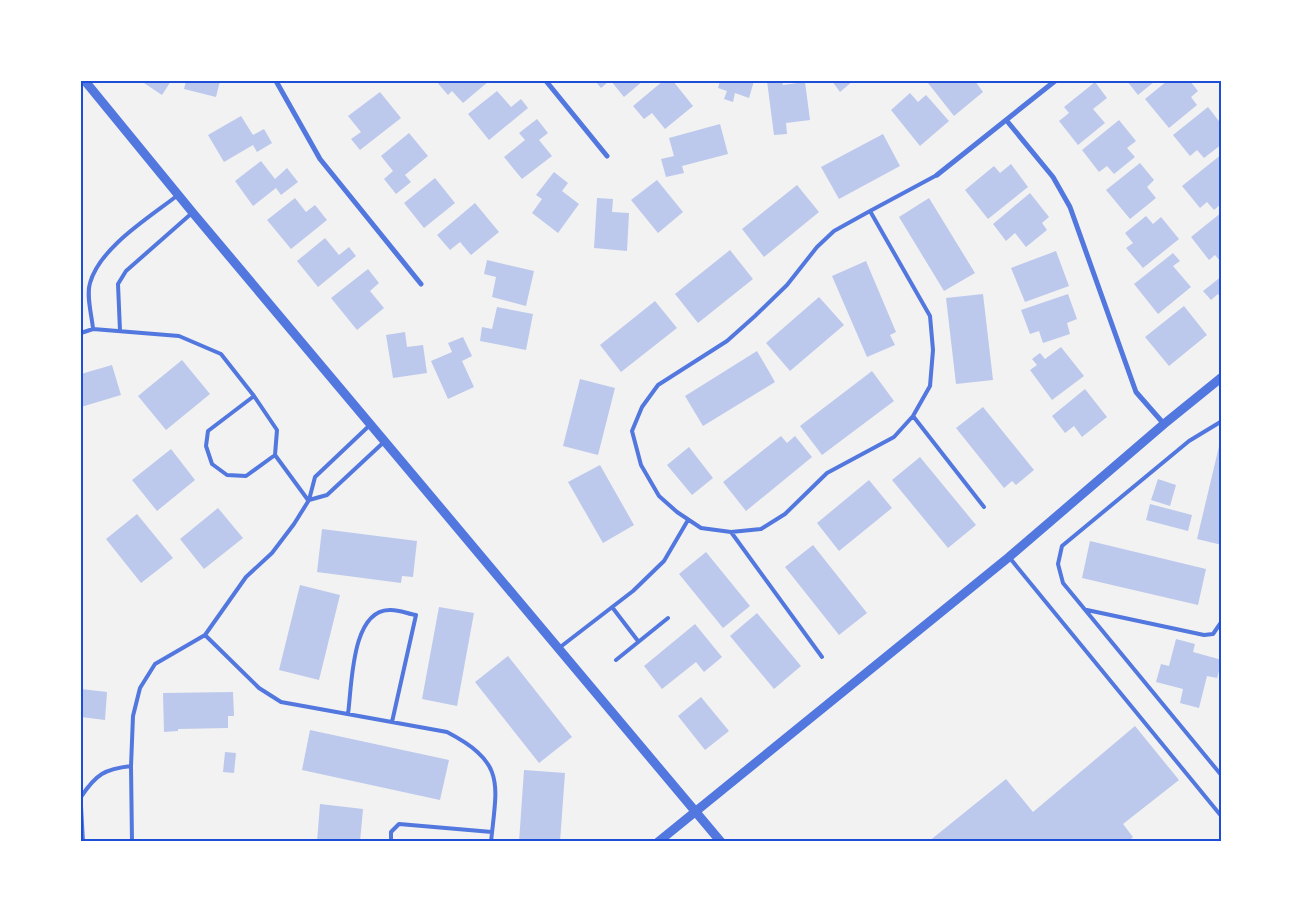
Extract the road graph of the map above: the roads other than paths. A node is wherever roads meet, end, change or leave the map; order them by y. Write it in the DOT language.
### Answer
graph roads {
  1 [pos="85,81"];
  2 [pos="276,81"];
  3 [pos="546,81"];
  4 [pos="1055,81"];
  5 [pos="1007,121"];
  6 [pos="607,156"];
  7 [pos="937,175"];
  8 [pos="178,195"];
  9 [pos="870,211"];
  10 [pos="192,213"];
  11 [pos="421,284"];
  12 [pos="94,329"];
  13 [pos="120,331"];
  14 [pos="81,333"];
  15 [pos="1222,377"];
  16 [pos="254,396"];
  17 [pos="914,416"];
  18 [pos="1222,421"];
  19 [pos="372,424"];
  20 [pos="1164,424"];
  21 [pos="386,440"];
  22 [pos="275,455"];
  23 [pos="309,500"];
  24 [pos="984,507"];
  25 [pos="688,520"];
  26 [pos="731,532"];
  27 [pos="1009,557"];
  28 [pos="612,607"];
  29 [pos="1085,610"];
  30 [pos="668,618"];
  31 [pos="1222,621"];
  32 [pos="205,635"];
  33 [pos="638,641"];
  34 [pos="559,648"];
  35 [pos="822,658"];
  36 [pos="616,660"];
  37 [pos="348,714"];
  38 [pos="392,722"];
  39 [pos="131,766"];
  40 [pos="1222,776"];
  41 [pos="81,797"];
  42 [pos="81,806"];
  43 [pos="695,811"];
  44 [pos="1222,817"];
  45 [pos="492,832"];
  46 [pos="83,842"];
  47 [pos="132,842"];
  48 [pos="391,842"];
  49 [pos="492,842"];
  50 [pos="658,842"];
  51 [pos="721,842"];
  1 -- 8 [label="street"];
  2 -- 11 [label="street"];
  3 -- 6 [label="street"];
  4 -- 5 [label="street"];
  5 -- 7 [label="street"];
  5 -- 20 [label="street"];
  7 -- 9 [label="lane"];
  8 -- 10 [label="street"];
  8 -- 12 [label="lane"];
  9 -- 17 [label="lane"];
  9 -- 25 [label="lane"];
  10 -- 13 [label="lane"];
  10 -- 19 [label="street"];
  12 -- 13 [label="lane"];
  12 -- 14 [label="lane"];
  13 -- 16 [label="lane"];
  15 -- 20 [label="street"];
  16 -- 22 [label="lane"];
  16 -- 22 [label="lane"];
  17 -- 24 [label="lane"];
  17 -- 26 [label="lane"];
  18 -- 29 [label="lane"];
  19 -- 21 [label="street"];
  19 -- 23 [label="lane"];
  20 -- 27 [label="street"];
  21 -- 23 [label="lane"];
  21 -- 34 [label="street"];
  22 -- 23 [label="lane"];
  23 -- 32 [label="lane"];
  25 -- 26 [label="lane"];
  25 -- 28 [label="lane"];
  26 -- 35 [label="lane"];
  27 -- 43 [label="street"];
  27 -- 44 [label="lane"];
  28 -- 33 [label="lane"];
  28 -- 34 [label="lane"];
  29 -- 31 [label="lane"];
  29 -- 40 [label="lane"];
  30 -- 33 [label="lane"];
  32 -- 37 [label="lane"];
  32 -- 39 [label="lane"];
  33 -- 36 [label="lane"];
  34 -- 43 [label="street"];
  37 -- 38 [label="lane"];
  37 -- 38 [label="lane"];
  38 -- 45 [label="lane"];
  39 -- 41 [label="lane"];
  39 -- 47 [label="lane"];
  42 -- 46 [label="lane"];
  43 -- 50 [label="street"];
  43 -- 51 [label="street"];
  45 -- 48 [label="lane"];
  45 -- 49 [label="lane"];
}
